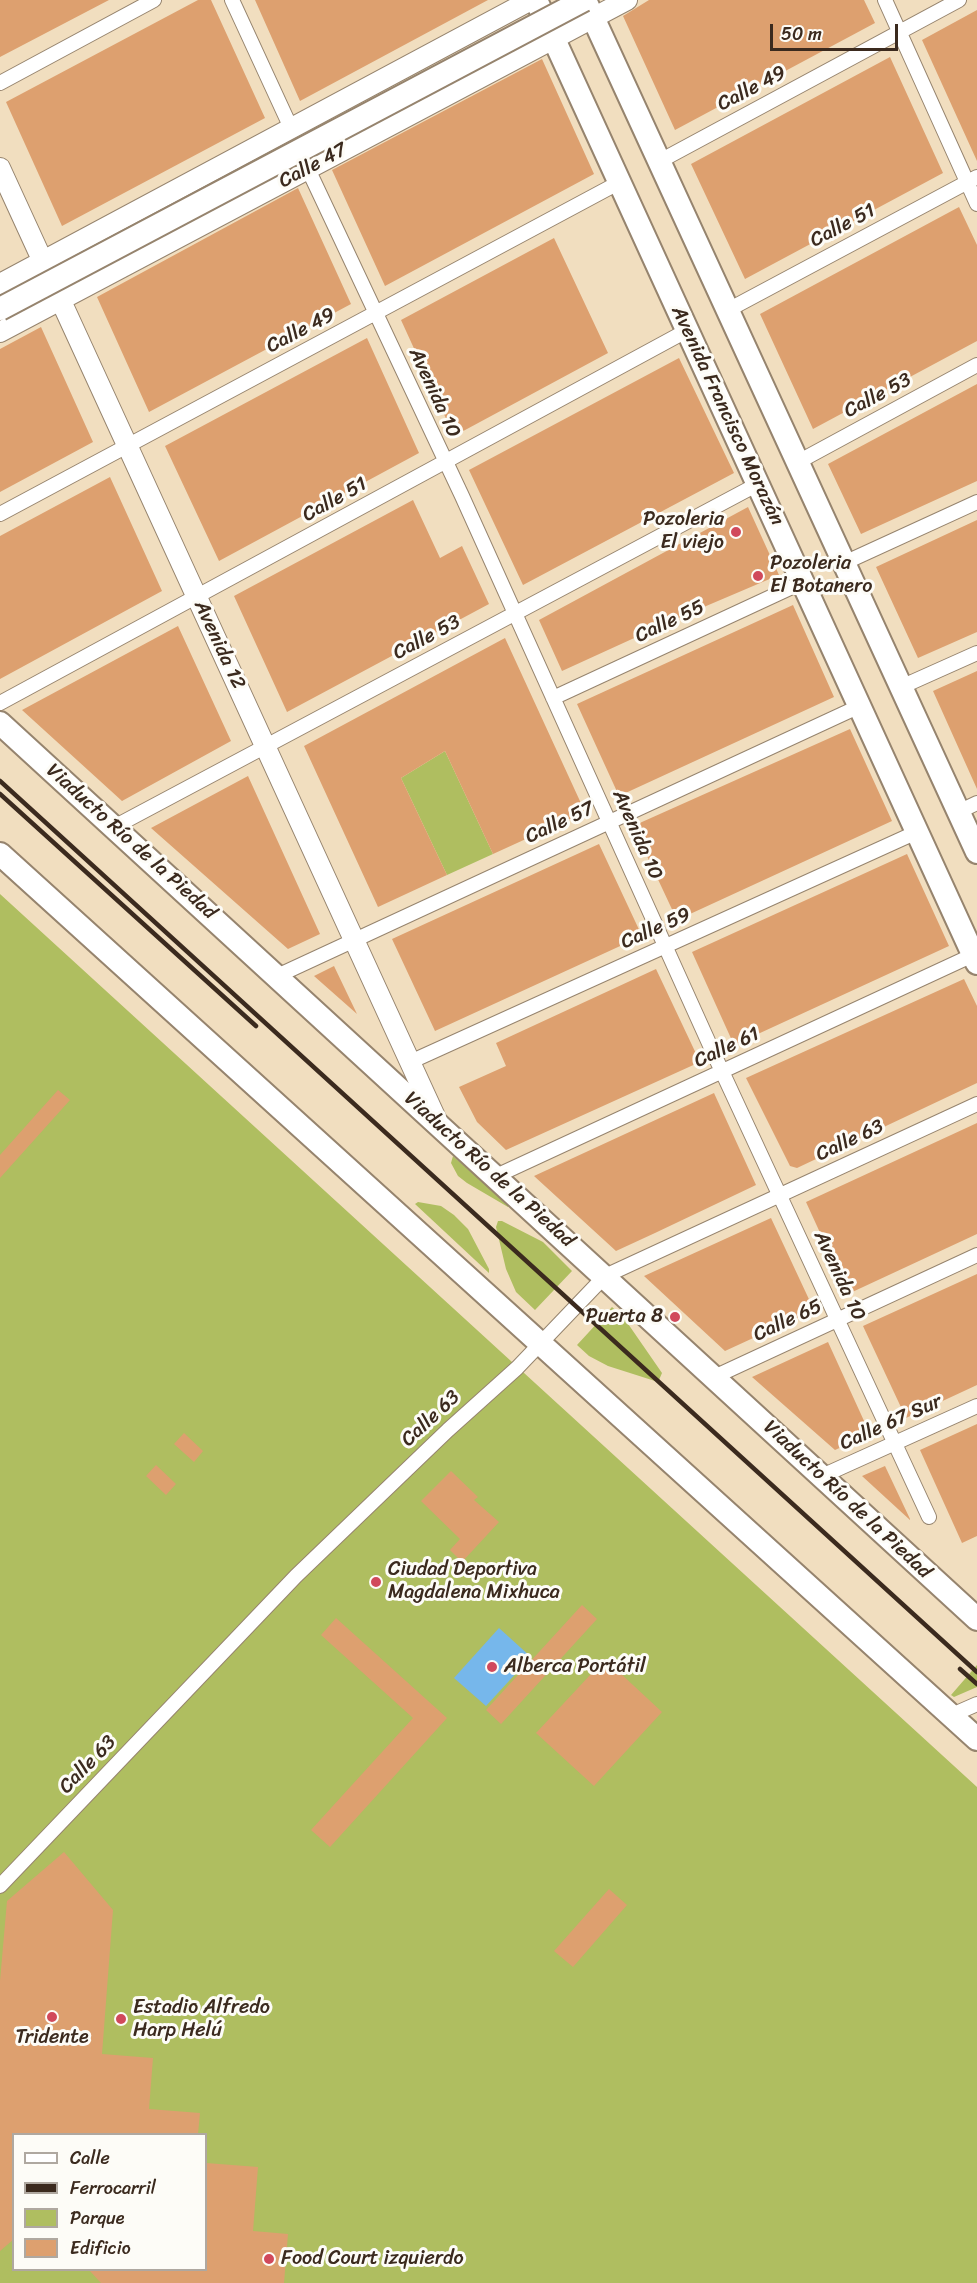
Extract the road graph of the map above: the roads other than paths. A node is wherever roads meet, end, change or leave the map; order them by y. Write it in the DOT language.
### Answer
graph roads {
  1 [pos="154,0"];
  2 [pos="232,0"];
  3 [pos="531,0"];
  4 [pos="536,0"];
  5 [pos="627,0"];
  6 [pos="959,0"];
  7 [pos="887,5"];
  8 [pos="588,6"];
  9 [pos="899,32"];
  10 [pos="554,38"];
  11 [pos="0,83"];
  12 [pos="291,128"];
  13 [pos="660,161"];
  14 [pos="0,168"];
  15 [pos="308,169"];
  16 [pos="972,179"];
  17 [pos="620,182"];
  18 [pos="977,204"];
  19 [pos="43,261"];
  20 [pos="0,284"];
  21 [pos="61,300"];
  22 [pos="0,309"];
  23 [pos="728,310"];
  24 [pos="375,313"];
  25 [pos="688,330"];
  26 [pos="0,332"];
  27 [pos="977,365"];
  28 [pos="128,446"];
  29 [pos="445,462"];
  30 [pos="798,462"];
  31 [pos="758,483"];
  32 [pos="977,502"];
  33 [pos="0,514"];
  34 [pos="844,563"];
  35 [pos="803,582"];
  36 [pos="197,597"];
  37 [pos="515,613"];
  38 [pos="977,653"];
  39 [pos="901,687"];
  40 [pos="553,698"];
  41 [pos="0,703"];
  42 [pos="860,706"];
  43 [pos="0,723"];
  44 [pos="265,747"];
  45 [pos="968,807"];
  46 [pos="609,822"];
  47 [pos="114,827"];
  48 [pos="917,832"];
  49 [pos="977,852"];
  50 [pos="0,854"];
  51 [pos="354,940"];
  52 [pos="666,946"];
  53 [pos="975,959"];
  54 [pos="277,976"];
  55 [pos="410,1062"];
  56 [pos="723,1071"];
  57 [pos="977,1104"];
  58 [pos="438,1123"];
  59 [pos="496,1176"];
  60 [pos="780,1195"];
  61 [pos="977,1255"];
  62 [pos="605,1276"];
  63 [pos="838,1320"];
  64 [pos="540,1343"];
  65 [pos="714,1377"];
  66 [pos="977,1406"];
  67 [pos="895,1443"];
  68 [pos="822,1476"];
  69 [pos="929,1517"];
  70 [pos="977,1619"];
  71 [pos="977,1704"];
  72 [pos="952,1715"];
  73 [pos="977,1739"];
  74 [pos="0,1886"];
  1 -- 11 [label="street"];
  2 -- 12 [label="street"];
  3 -- 12 [label="main road"];
  4 -- 10 [label="main road, Avenida Francisco Morazán"];
  5 -- 8 [label="main road, Calle 47"];
  6 -- 9 [label="street, Calle 49"];
  7 -- 9 [label="street"];
  8 -- 10 [label="main road, Calle 47"];
  8 -- 13 [label="main road"];
  8 -- 22 [label="main road, bridge"];
  9 -- 13 [label="street, Calle 49"];
  9 -- 16 [label="street"];
  10 -- 15 [label="main road, Calle 47"];
  10 -- 17 [label="main road, Avenida Francisco Morazán"];
  12 -- 19 [label="main road"];
  13 -- 23 [label="main road"];
  14 -- 19 [label="main road, Avenida 12"];
  15 -- 21 [label="main road, Calle 47"];
  15 -- 24 [label="street, Avenida 10"];
  16 -- 18 [label="street"];
  16 -- 23 [label="street, Calle 51"];
  17 -- 24 [label="street, Calle 49"];
  17 -- 25 [label="main road, Avenida Francisco Morazán"];
  19 -- 20 [label="main road"];
  19 -- 21 [label="main road, Avenida 12"];
  21 -- 26 [label="main road, Calle 47"];
  21 -- 28 [label="main road, Avenida 12"];
  23 -- 30 [label="main road"];
  24 -- 28 [label="street, Calle 49"];
  24 -- 29 [label="street, Avenida 10"];
  25 -- 29 [label="street, Calle 51"];
  25 -- 31 [label="main road, Avenida Francisco Morazán"];
  27 -- 30 [label="street, Calle 53"];
  28 -- 33 [label="street, Calle 49"];
  28 -- 36 [label="main road, Avenida 12"];
  29 -- 36 [label="street, Calle 51"];
  29 -- 37 [label="street, Avenida 10"];
  30 -- 34 [label="main road"];
  31 -- 35 [label="main road, Avenida Francisco Morazán"];
  31 -- 37 [label="street, Calle 53"];
  32 -- 34 [label="street"];
  34 -- 39 [label="main road"];
  35 -- 40 [label="street, Calle 55"];
  35 -- 42 [label="main road, Avenida Francisco Morazán"];
  36 -- 41 [label="street, Calle 51"];
  36 -- 44 [label="main road, Avenida 12"];
  37 -- 40 [label="street, Avenida 10"];
  37 -- 44 [label="street, Calle 53"];
  38 -- 39 [label="street"];
  39 -- 45 [label="main road"];
  40 -- 46 [label="street, Avenida 10"];
  42 -- 46 [label="street, Calle 57"];
  42 -- 48 [label="main road, Avenida Francisco Morazán"];
  43 -- 47 [label="main road, Viaducto Río de la Piedad"];
  44 -- 47 [label="street, Calle 53"];
  44 -- 51 [label="main road, Avenida 12"];
  45 -- 49 [label="main road"];
  46 -- 51 [label="street, Calle 57"];
  46 -- 52 [label="street, Avenida 10"];
  47 -- 54 [label="main road, Viaducto Río de la Piedad"];
  48 -- 52 [label="street, Calle 59"];
  48 -- 53 [label="main road, Avenida Francisco Morazán"];
  50 -- 64 [label="main road"];
  51 -- 54 [label="street, Calle 57"];
  51 -- 55 [label="main road, Avenida 12"];
  52 -- 55 [label="street, Calle 59"];
  52 -- 56 [label="street, Avenida 10"];
  53 -- 56 [label="street, Calle 61"];
  54 -- 58 [label="main road, Viaducto Río de la Piedad"];
  55 -- 58 [label="main road, Avenida 12"];
  56 -- 59 [label="street, Calle 61"];
  56 -- 60 [label="street, Avenida 10"];
  57 -- 60 [label="street, Calle 63"];
  58 -- 59 [label="main road, Viaducto Río de la Piedad"];
  59 -- 62 [label="main road, Viaducto Río de la Piedad"];
  60 -- 62 [label="street, Calle 63"];
  60 -- 63 [label="street, Avenida 10"];
  61 -- 63 [label="street, Calle 65"];
  62 -- 64 [label="street, Calle 63"];
  62 -- 65 [label="main road, Viaducto Río de la Piedad"];
  63 -- 65 [label="street, Calle 65"];
  63 -- 67 [label="street, Avenida 10"];
  64 -- 72 [label="main road"];
  64 -- 74 [label="street, Calle 63"];
  65 -- 68 [label="main road, Viaducto Río de la Piedad"];
  66 -- 67 [label="street, Calle 67 Sur"];
  67 -- 68 [label="street, Calle 67 Sur"];
  67 -- 69 [label="street, Avenida 10"];
  68 -- 70 [label="main road, Viaducto Río de la Piedad"];
  71 -- 72 [label="street"];
  72 -- 73 [label="main road"];
}
